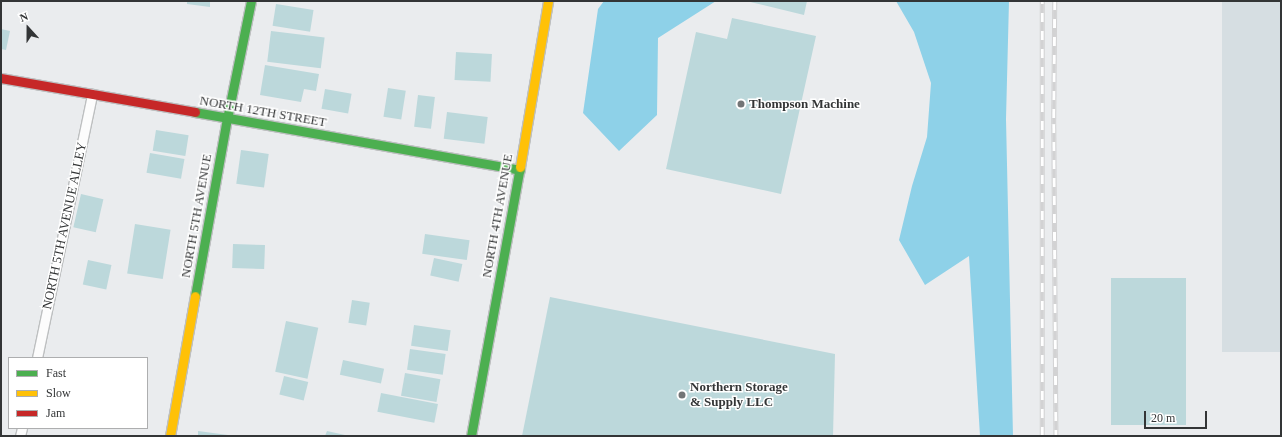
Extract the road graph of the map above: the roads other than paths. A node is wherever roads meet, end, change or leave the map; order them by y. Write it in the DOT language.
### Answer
graph roads {
  1 [pos="251,1"];
  2 [pos="548,1"];
  3 [pos="1,78"];
  4 [pos="92,94"];
  5 [pos="227,119"];
  6 [pos="520,170"];
  7 [pos="37,357"];
  8 [pos="170,436"];
  9 [pos="471,436"];
  1 -- 5 [label="street, NORTH 5TH AVENUE"];
  2 -- 6 [label="street, NORTH 4TH AVENUE"];
  3 -- 4 [label="street, NORTH 12TH STREET"];
  4 -- 5 [label="street, NORTH 12TH STREET"];
  4 -- 7 [label="lane, NORTH 5TH AVENUE ALLEY"];
  5 -- 6 [label="street, NORTH 12TH STREET"];
  5 -- 8 [label="street, NORTH 5TH AVENUE"];
  6 -- 9 [label="street, NORTH 4TH AVENUE"];
}
